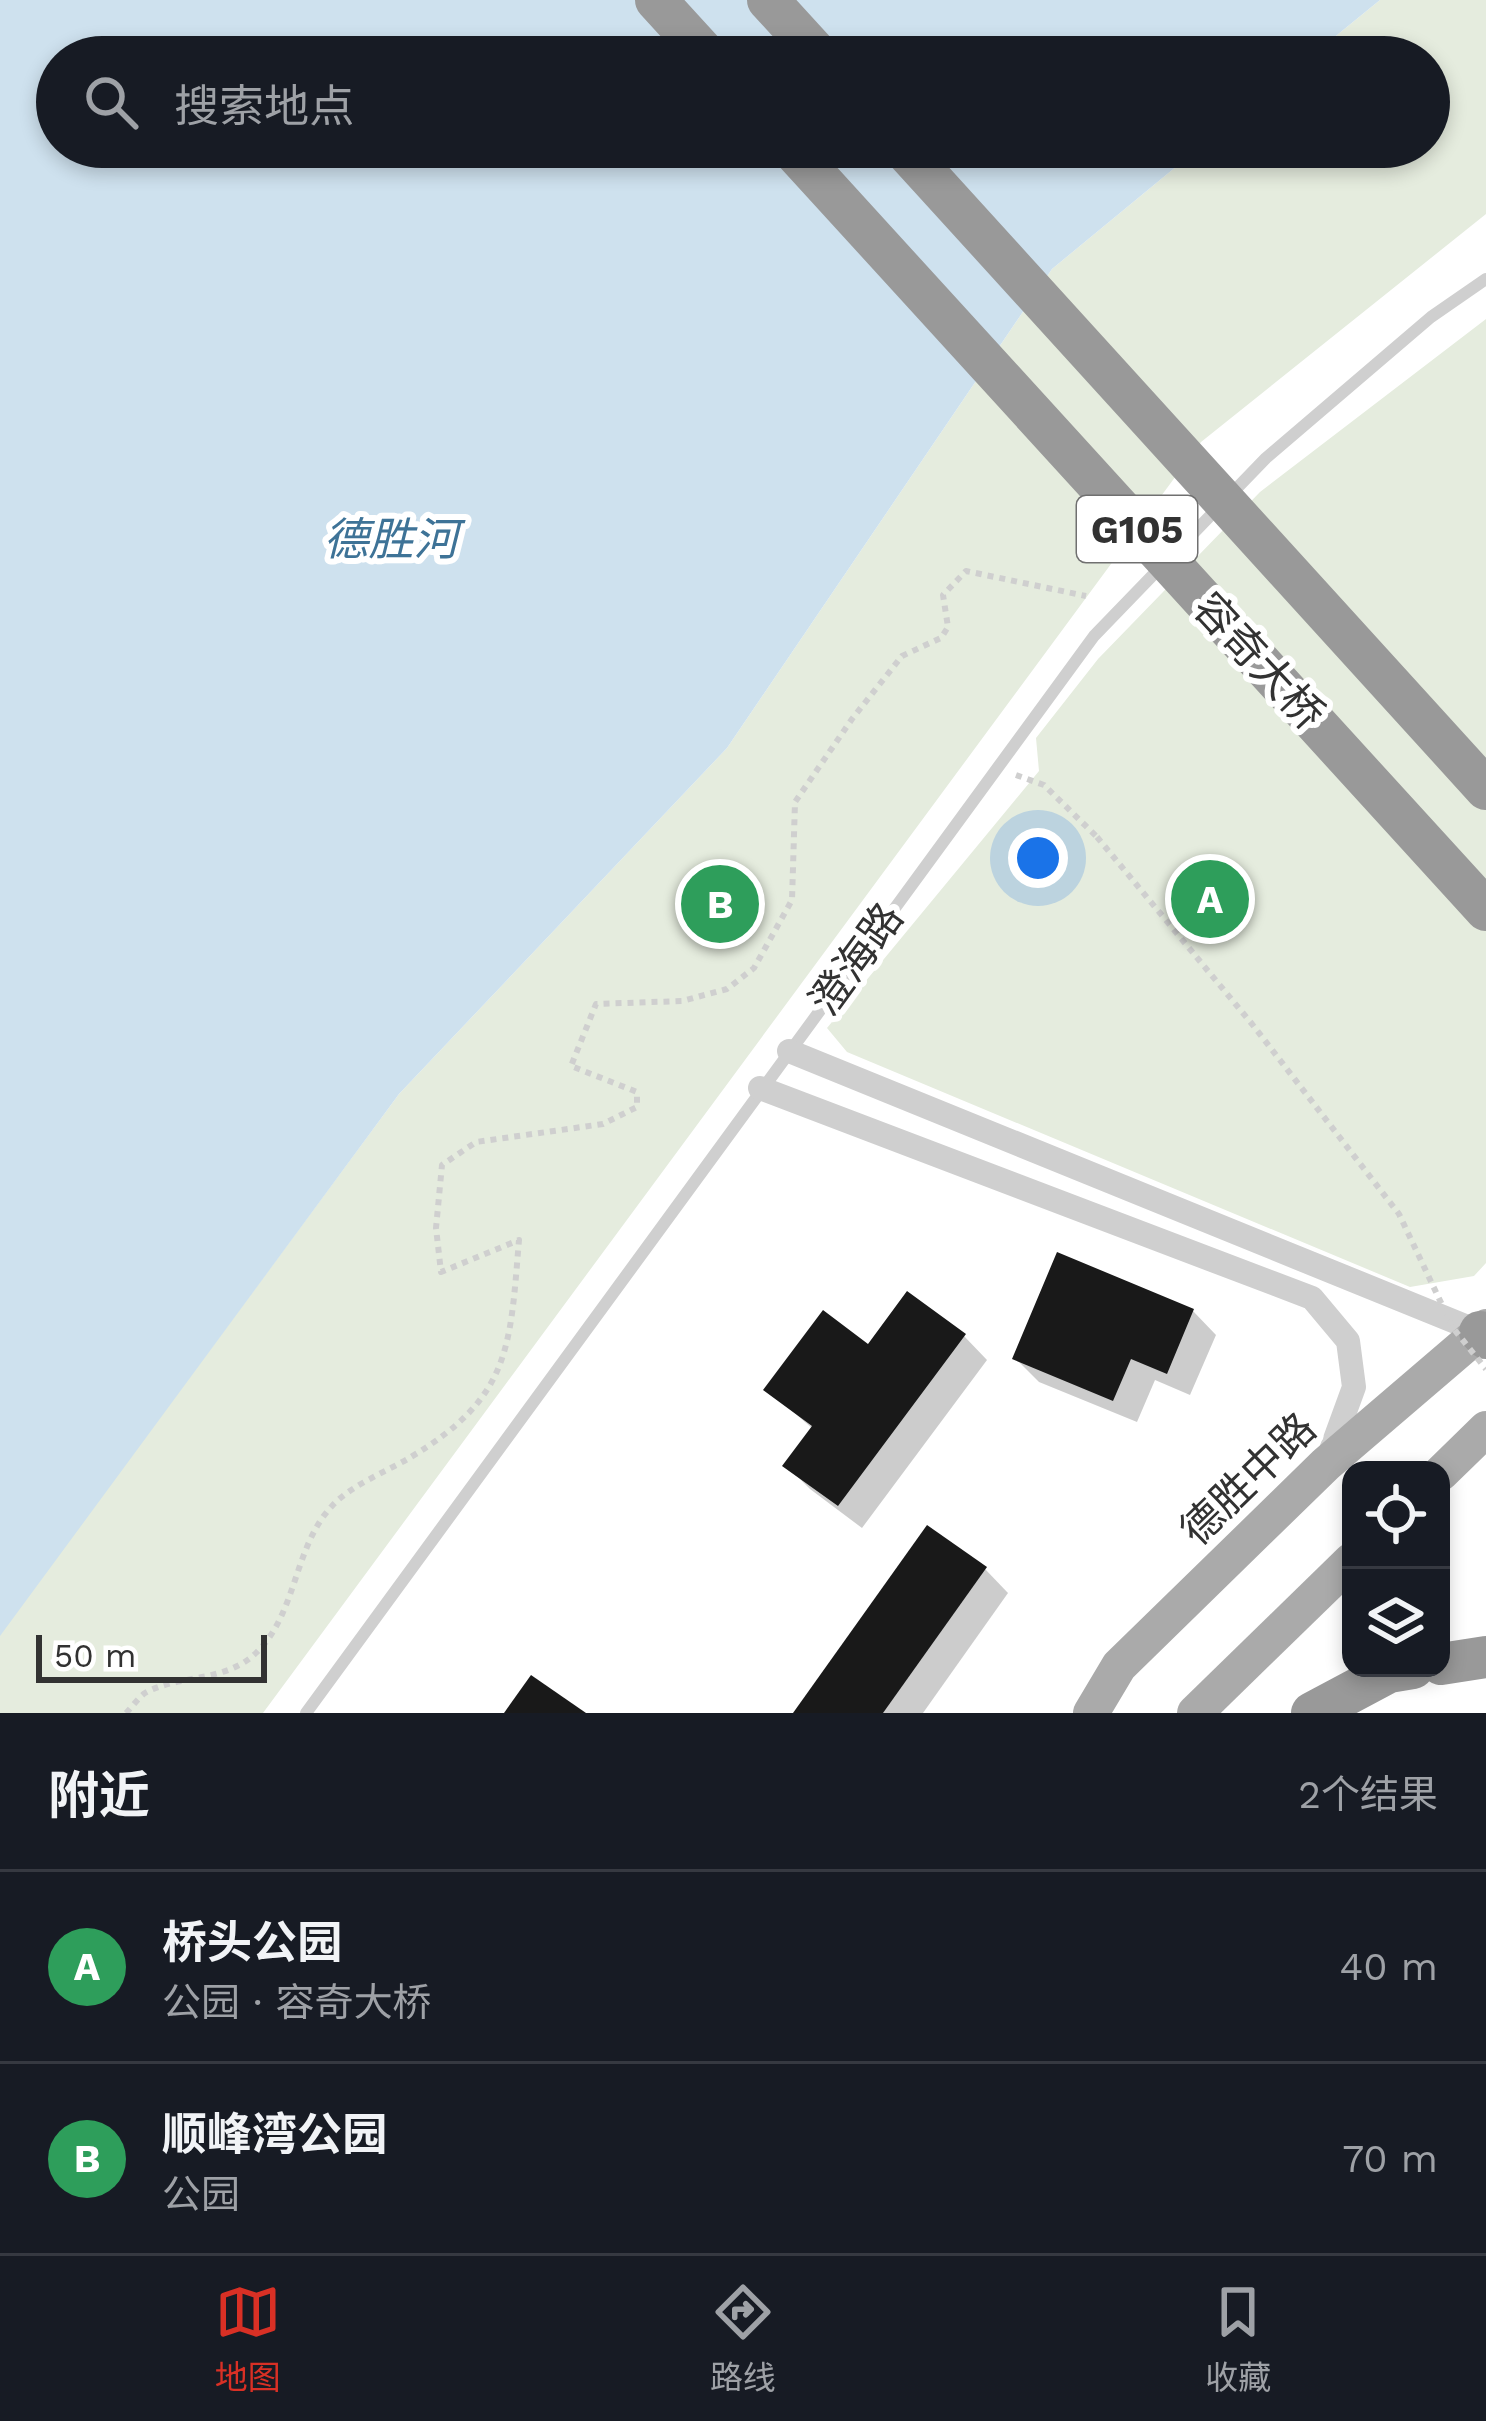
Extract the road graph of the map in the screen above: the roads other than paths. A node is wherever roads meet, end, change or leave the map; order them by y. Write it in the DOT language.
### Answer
graph roads {
  1 [pos="656,0"];
  2 [pos="768,0"];
  3 [pos="689,36"];
  4 [pos="801,36"];
  5 [pos="809,168"];
  6 [pos="921,168"];
  7 [pos="1486,279"];
  8 [pos="1486,789"];
  9 [pos="1486,910"];
  10 [pos="789,1051"];
  11 [pos="760,1088"];
  12 [pos="1484,1342"];
  13 [pos="1486,1429"];
  14 [pos="1326,1464"];
  15 [pos="1450,1464"];
  16 [pos="1343,1569"];
  17 [pos="1486,1657"];
  18 [pos="1450,1663"];
  19 [pos="1380,1677"];
  20 [pos="306,1713"];
  21 [pos="1091,1713"];
  22 [pos="1195,1713"];
  23 [pos="1312,1713"];
  1 -- 3 [label="highway"];
  2 -- 4 [label="highway"];
  5 -- 9 [label="highway, 容奇大桥 / G105, bridge"];
  6 -- 8 [label="highway, 容奇大桥 / G105, bridge"];
  7 -- 10 [label="lane, 澄海路"];
  10 -- 11 [label="lane, 澄海路"];
  10 -- 12 [label="street"];
  11 -- 14 [label="street"];
  11 -- 20 [label="lane, 澄海路"];
  12 -- 14 [label="main road, 德胜中路"];
  13 -- 15 [label="main road"];
  14 -- 21 [label="main road, 德胜中路"];
  16 -- 22 [label="main road"];
  17 -- 18 [label="highway"];
  19 -- 23 [label="highway"];
}
